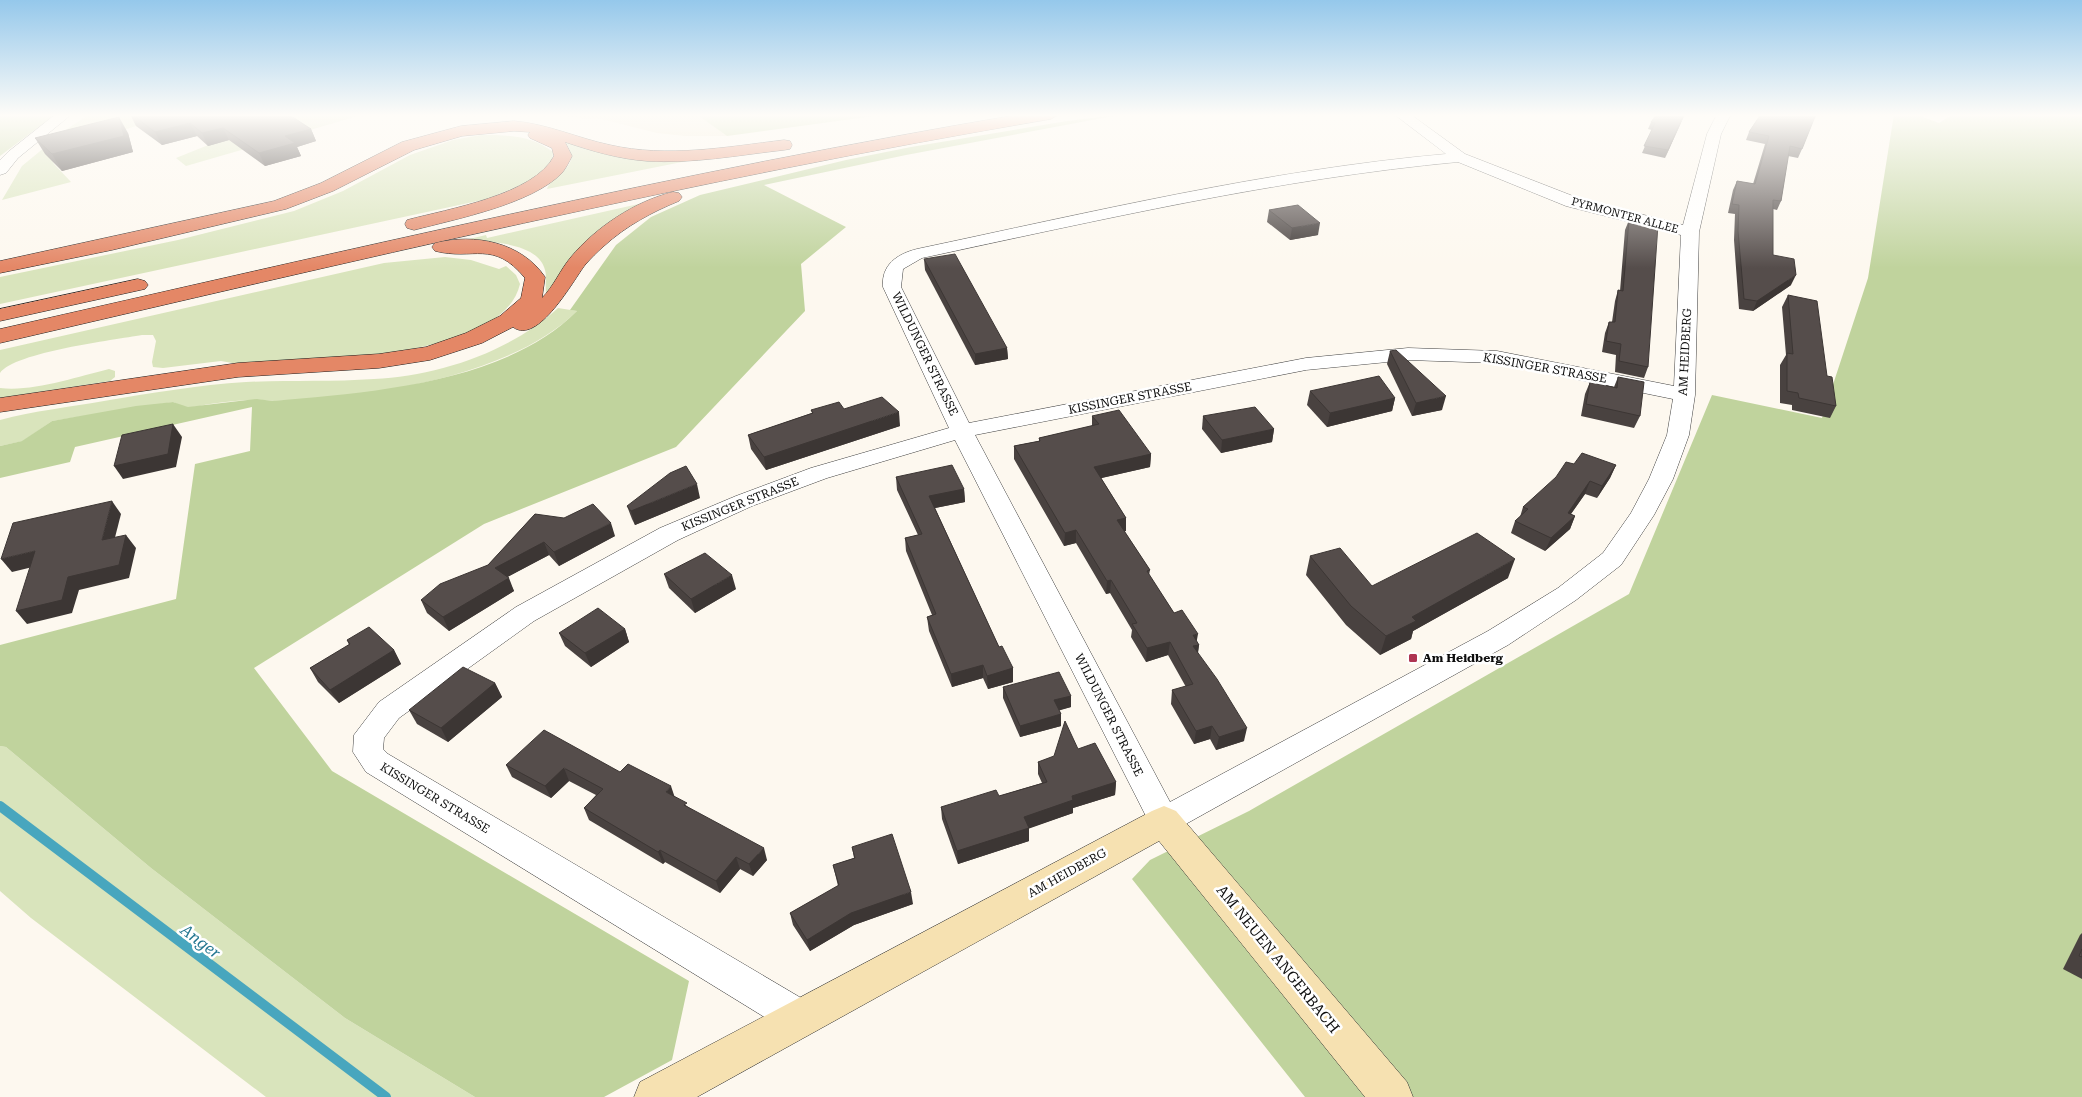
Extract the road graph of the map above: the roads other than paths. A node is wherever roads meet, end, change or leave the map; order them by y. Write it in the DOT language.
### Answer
graph roads {
  1 [pos="370,165"];
  2 [pos="381,165"];
  3 [pos="558,165"];
  4 [pos="699,165"];
  5 [pos="766,165"];
  6 [pos="1379,165"];
  7 [pos="1480,165"];
  8 [pos="1706,165"];
  9 [pos="736,171"];
  10 [pos="399,228"];
  11 [pos="1690,232"];
  12 [pos="0,267"];
  13 [pos="283,272"];
  14 [pos="0,274"];
  15 [pos="185,275"];
  16 [pos="156,281"];
  17 [pos="0,315"];
  18 [pos="0,336"];
  19 [pos="1684,395"];
  20 [pos="0,405"];
  21 [pos="0,416"];
  22 [pos="962,432"];
  23 [pos="1164,821"];
  24 [pos="800,1018"];
  25 [pos="656,1097"];
  26 [pos="1392,1097"];
  1 -- 12 [label="highway"];
  2 -- 14 [label="highway"];
  3 -- 10 [label="highway"];
  4 -- 10 [label="highway"];
  5 -- 9 [label="highway"];
  6 -- 22 [label="street, WILDUNGER STRASSE"];
  7 -- 11 [label="street, PYRMONTER ALLEE"];
  8 -- 11 [label="street, AM HEIDBERG"];
  9 -- 13 [label="highway"];
  9 -- 21 [label="highway"];
  10 -- 15 [label="highway"];
  11 -- 19 [label="street, AM HEIDBERG"];
  13 -- 18 [label="highway"];
  13 -- 20 [label="highway"];
  16 -- 17 [label="highway"];
  19 -- 22 [label="street, KISSINGER STRASSE"];
  19 -- 23 [label="street, AM HEIDBERG"];
  22 -- 23 [label="street, WILDUNGER STRASSE"];
  22 -- 24 [label="street, KISSINGER STRASSE"];
  23 -- 24 [label="street, AM HEIDBERG"];
  23 -- 26 [label="street, AM NEUEN ANGERBACH"];
  24 -- 25 [label="street, AM HEIDBERG"];
}
